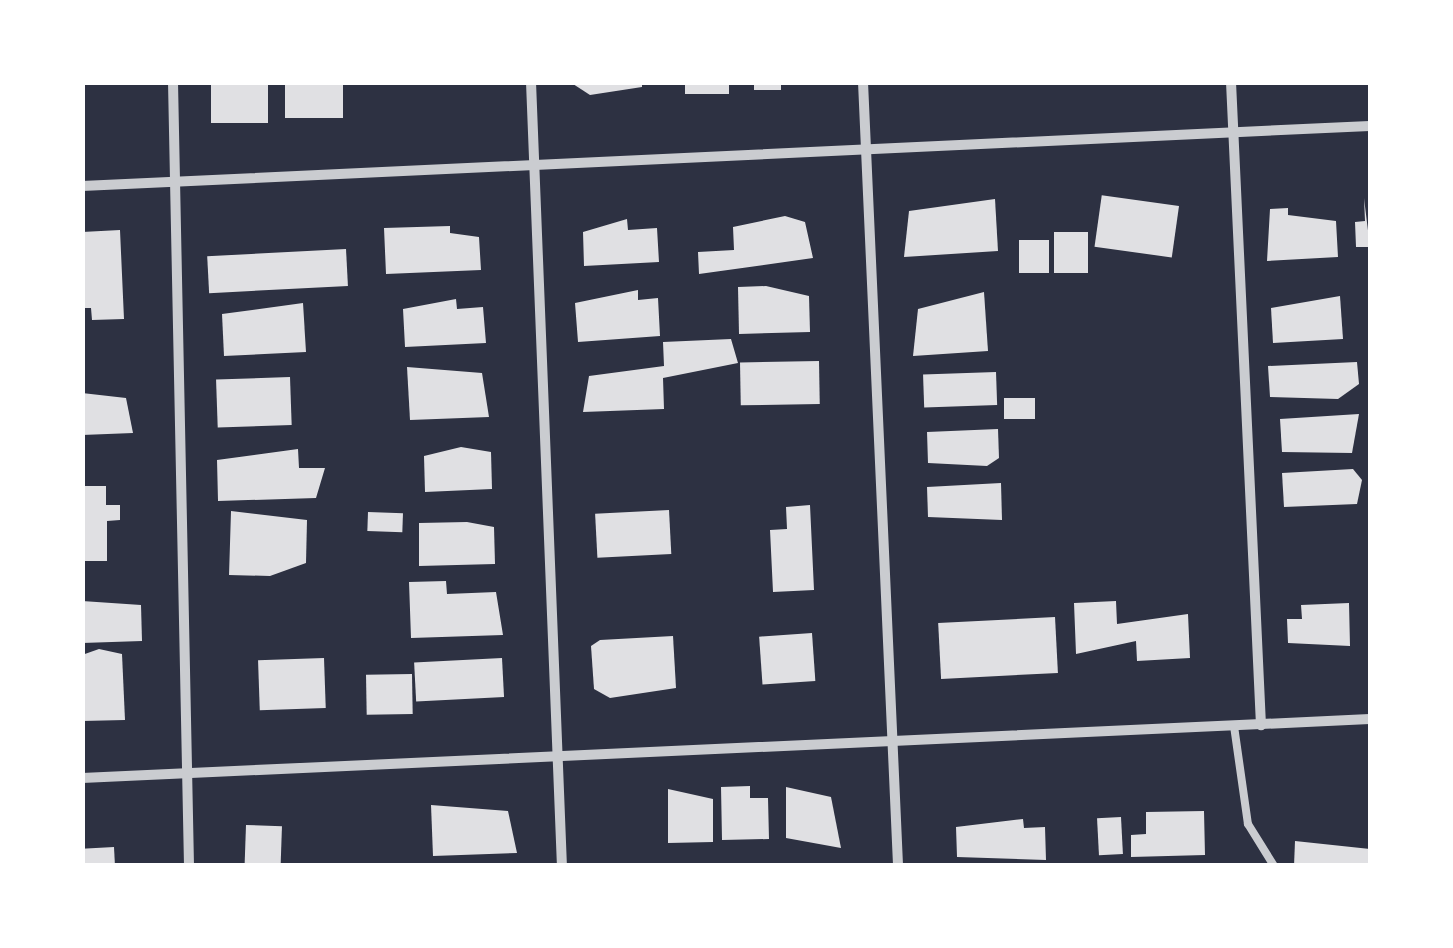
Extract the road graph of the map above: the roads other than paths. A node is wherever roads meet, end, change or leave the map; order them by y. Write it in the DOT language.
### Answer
graph roads {
  1 [pos="173,82"];
  2 [pos="530,82"];
  3 [pos="863,82"];
  4 [pos="1231,82"];
  5 [pos="1370,126"];
  6 [pos="1233,131"];
  7 [pos="866,150"];
  8 [pos="534,166"];
  9 [pos="175,181"];
  10 [pos="82,186"];
  11 [pos="1370,719"];
  12 [pos="1261,725"];
  13 [pos="1234,726"];
  14 [pos="893,734"];
  15 [pos="558,755"];
  16 [pos="186,774"];
  17 [pos="82,778"];
  18 [pos="189,866"];
  19 [pos="562,866"];
  20 [pos="898,866"];
  21 [pos="1274,866"];
  1 -- 9 [label="street"];
  2 -- 8 [label="street"];
  3 -- 7 [label="street"];
  4 -- 6 [label="street"];
  5 -- 6 [label="street"];
  6 -- 7 [label="street"];
  6 -- 12 [label="street"];
  7 -- 8 [label="street"];
  7 -- 14 [label="street"];
  8 -- 9 [label="street"];
  8 -- 15 [label="street"];
  9 -- 10 [label="street"];
  9 -- 16 [label="street"];
  11 -- 12 [label="street"];
  12 -- 13 [label="street"];
  13 -- 14 [label="street"];
  13 -- 21 [label="lane"];
  14 -- 15 [label="street"];
  14 -- 20 [label="street"];
  15 -- 16 [label="street"];
  15 -- 19 [label="street"];
  16 -- 17 [label="street"];
  16 -- 18 [label="street"];
}
